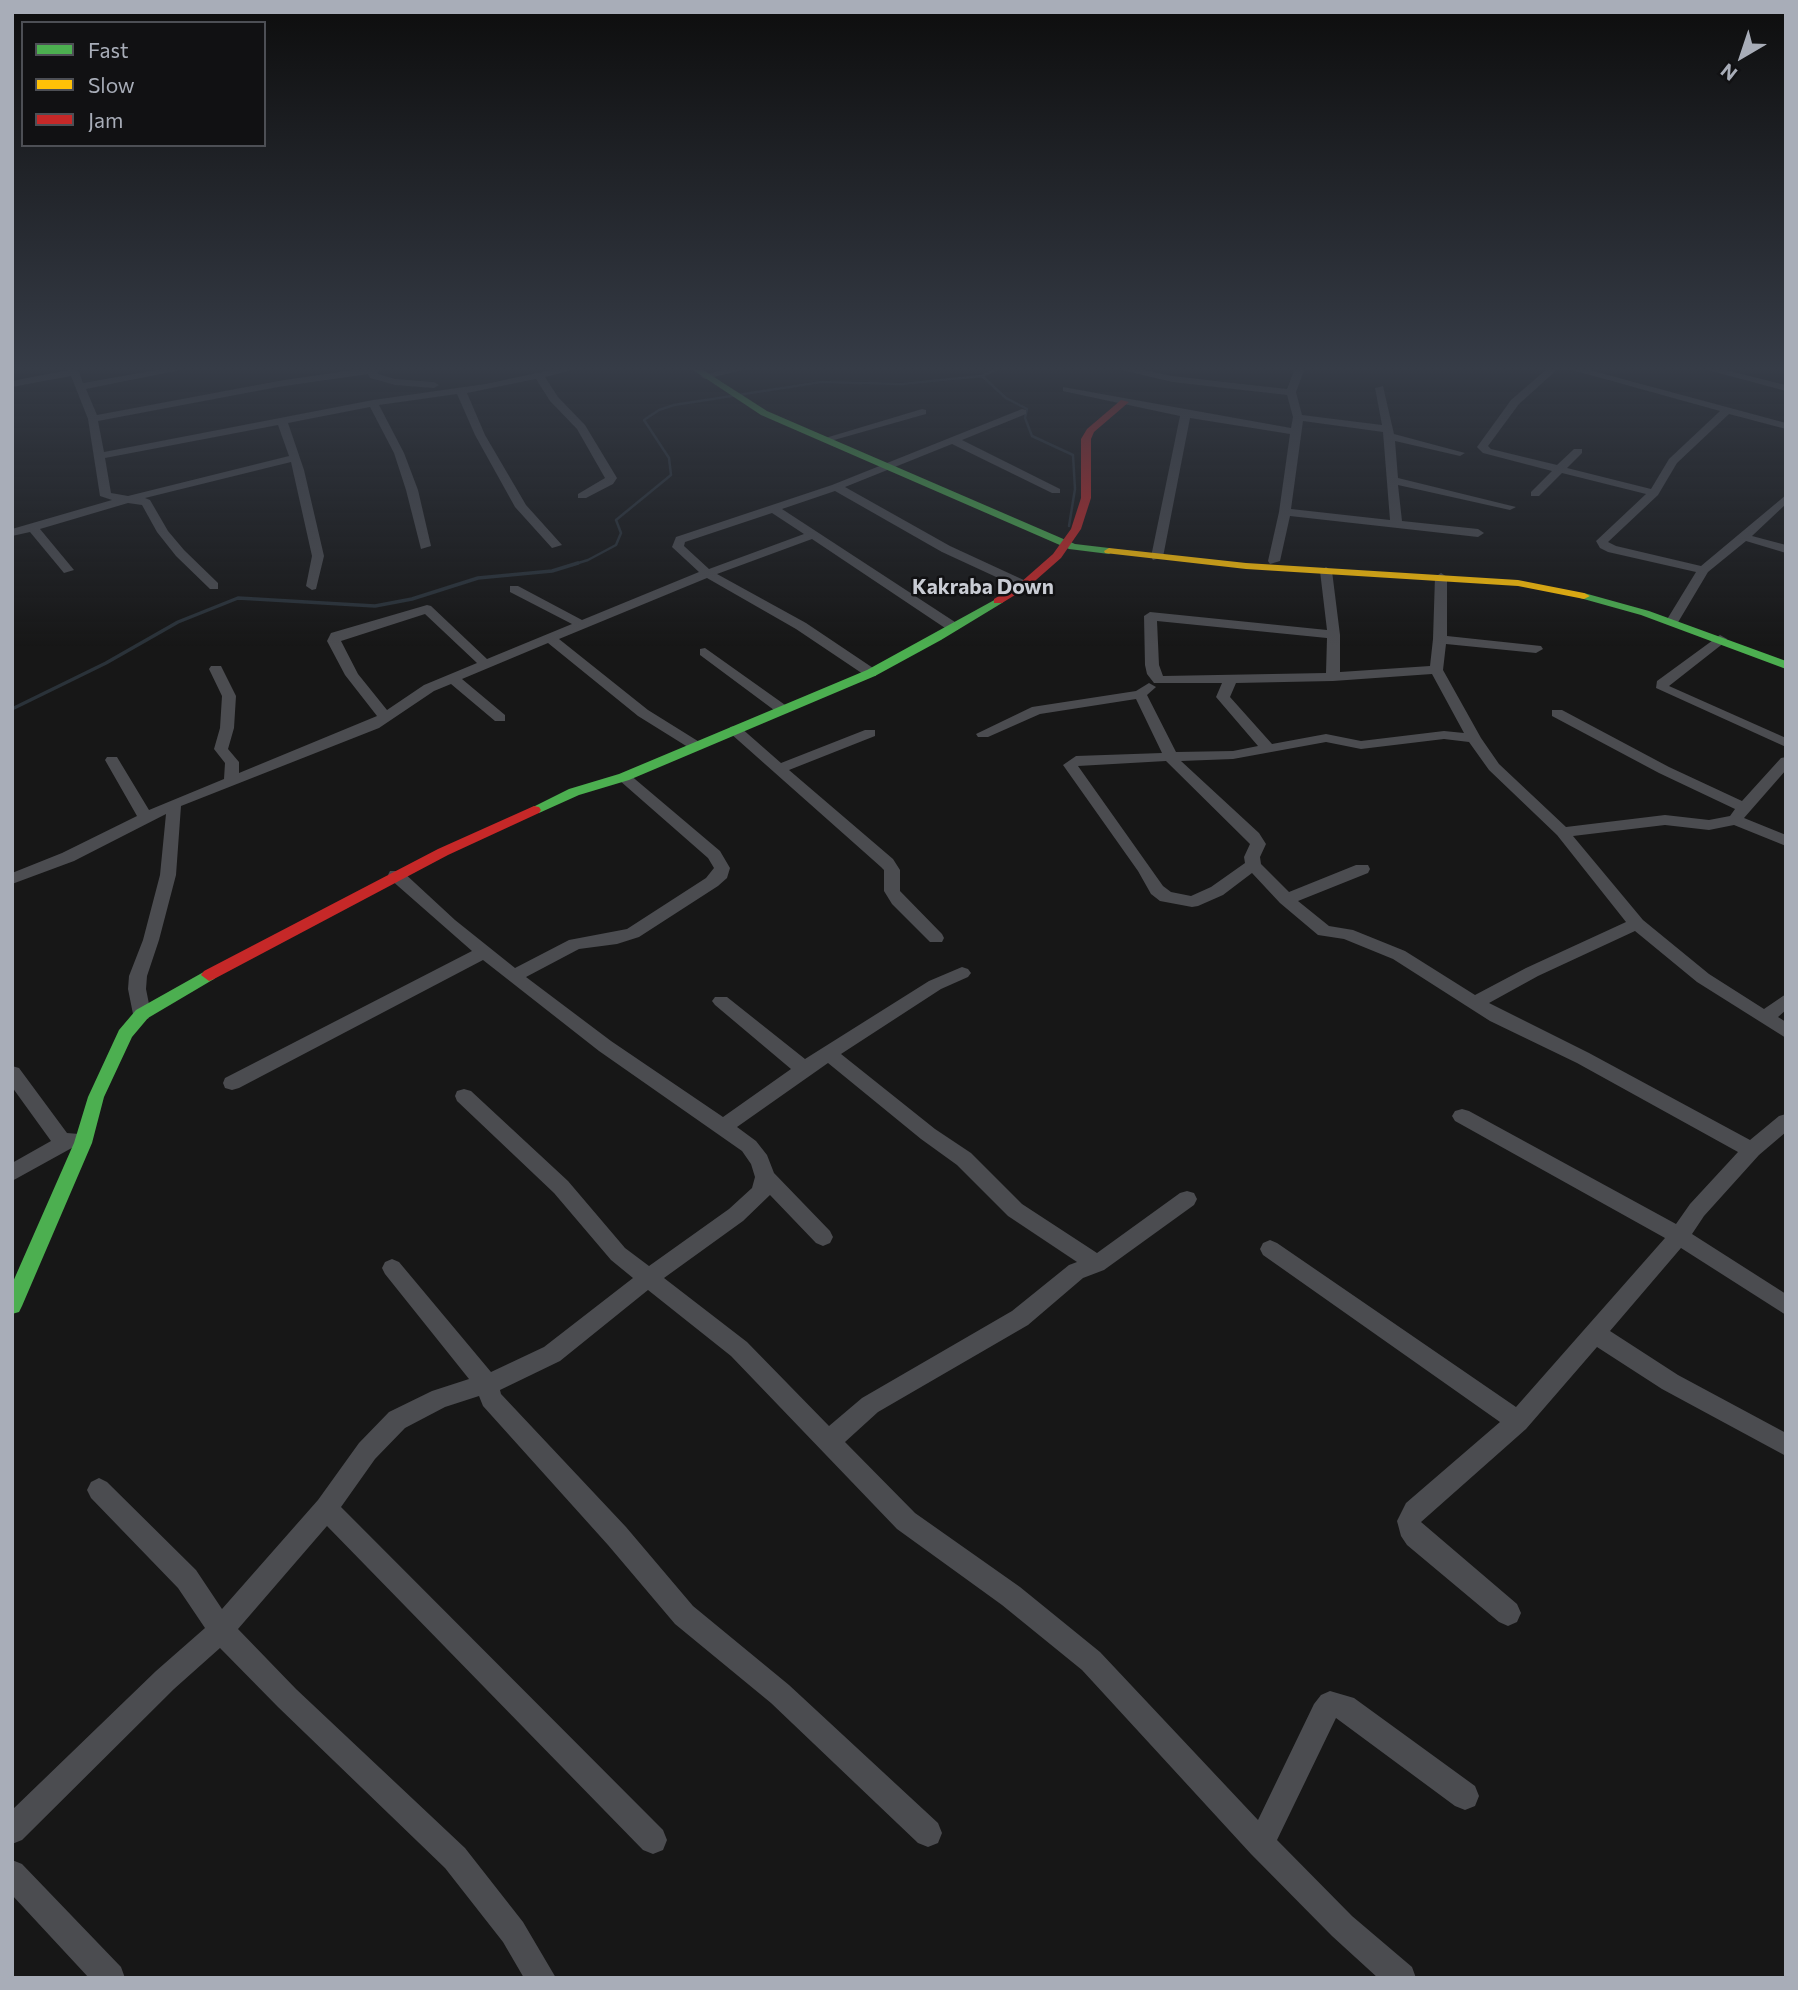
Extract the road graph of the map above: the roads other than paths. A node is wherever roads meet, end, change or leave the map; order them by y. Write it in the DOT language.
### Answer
graph roads {
  1 [pos="100,461"];
  2 [pos="283,461"];
  3 [pos="296,461"];
  4 [pos="402,461"];
  5 [pos="495,461"];
  6 [pos="601,461"];
  7 [pos="878,461"];
  8 [pos="899,461"];
  9 [pos="995,461"];
  10 [pos="1086,461"];
  11 [pos="1177,461"];
  12 [pos="1293,461"];
  13 [pos="1390,461"];
  14 [pos="1527,461"];
  15 [pos="1568,461"];
  16 [pos="1673,461"];
  17 [pos="888,465"];
  18 [pos="1560,469"];
  19 [pos="1392,480"];
  20 [pos="835,487"];
  21 [pos="1056,491"];
  22 [pos="1654,493"];
  23 [pos="1535,494"];
  24 [pos="582,496"];
  25 [pos="1786,498"];
  26 [pos="125,500"];
  27 [pos="1510,507"];
  28 [pos="774,509"];
  29 [pos="1285,512"];
  30 [pos="1396,523"];
  31 [pos="32,527"];
  32 [pos="12,533"];
  33 [pos="1478,533"];
  34 [pos="813,535"];
  35 [pos="1744,537"];
  36 [pos="1064,542"];
  37 [pos="556,545"];
  38 [pos="425,546"];
  39 [pos="1786,549"];
  40 [pos="1158,554"];
  41 [pos="1274,561"];
  42 [pos="68,569"];
  43 [pos="1703,570"];
  44 [pos="1326,571"];
  45 [pos="707,573"];
  46 [pos="1441,577"];
  47 [pos="1024,585"];
  48 [pos="214,586"];
  49 [pos="312,586"];
  50 [pos="514,589"];
  51 [pos="1674,618"];
  52 [pos="580,624"];
  53 [pos="953,627"];
  54 [pos="1334,635"];
  55 [pos="550,638"];
  56 [pos="1440,639"];
  57 [pos="1720,639"];
  58 [pos="1536,649"];
  59 [pos="705,652"];
  60 [pos="1786,655"];
  61 [pos="1786,665"];
  62 [pos="487,666"];
  63 [pos="216,669"];
  64 [pos="1436,670"];
  65 [pos="871,673"];
  66 [pos="1333,677"];
  67 [pos="453,678"];
  68 [pos="1231,679"];
  69 [pos="1159,680"];
  70 [pos="1140,694"];
  71 [pos="783,710"];
  72 [pos="1557,713"];
  73 [pos="385,717"];
  74 [pos="500,718"];
  75 [pos="736,730"];
  76 [pos="870,733"];
  77 [pos="983,734"];
  78 [pos="1474,738"];
  79 [pos="1786,743"];
  80 [pos="696,746"];
  81 [pos="1267,747"];
  82 [pos="1172,758"];
  83 [pos="112,760"];
  84 [pos="1786,761"];
  85 [pos="778,769"];
  86 [pos="624,778"];
  87 [pos="231,781"];
  88 [pos="174,804"];
  89 [pos="1739,814"];
  90 [pos="146,818"];
  91 [pos="1562,832"];
  92 [pos="1786,841"];
  93 [pos="1253,865"];
  94 [pos="1362,869"];
  95 [pos="396,875"];
  96 [pos="12,879"];
  97 [pos="1286,899"];
  98 [pos="1637,924"];
  99 [pos="936,938"];
  100 [pos="484,953"];
  101 [pos="962,973"];
  102 [pos="513,976"];
  103 [pos="1786,1000"];
  104 [pos="721,1001"];
  105 [pos="1474,1003"];
  106 [pos="142,1014"];
  107 [pos="1765,1018"];
  108 [pos="1786,1031"];
  109 [pos="829,1054"];
  110 [pos="804,1069"];
  111 [pos="12,1073"];
  112 [pos="232,1083"];
  113 [pos="464,1096"];
  114 [pos="1462,1116"];
  115 [pos="1786,1121"];
  116 [pos="723,1127"];
  117 [pos="87,1130"];
  118 [pos="63,1143"];
  119 [pos="1752,1150"];
  120 [pos="12,1173"];
  121 [pos="765,1177"];
  122 [pos="1187,1199"];
  123 [pos="1679,1236"];
  124 [pos="823,1237"];
  125 [pos="1270,1248"];
  126 [pos="1097,1264"];
  127 [pos="392,1268"];
  128 [pos="648,1278"];
  129 [pos="13,1305"];
  130 [pos="1786,1306"];
  131 [pos="1594,1333"];
  132 [pos="487,1384"];
  133 [pos="1518,1420"];
  134 [pos="829,1441"];
  135 [pos="1786,1446"];
  136 [pos="99,1490"];
  137 [pos="326,1508"];
  138 [pos="1508,1613"];
  139 [pos="221,1630"];
  140 [pos="1465,1796"];
  141 [pos="12,1830"];
  142 [pos="928,1833"];
  143 [pos="653,1840"];
  144 [pos="1261,1844"];
  145 [pos="12,1874"];
  146 [pos="110,1978"];
  147 [pos="541,1978"];
  148 [pos="1401,1978"];
  1 -- 26 [label="street"];
  2 -- 26 [label="street"];
  3 -- 49 [label="street"];
  4 -- 38 [label="street"];
  5 -- 37 [label="street"];
  6 -- 24 [label="street"];
  7 -- 17 [label="street"];
  8 -- 17 [label="street"];
  9 -- 21 [label="street"];
  10 -- 36 [label="street"];
  11 -- 40 [label="street"];
  12 -- 29 [label="street"];
  13 -- 19 [label="street"];
  14 -- 18 [label="street"];
  15 -- 18 [label="street"];
  16 -- 22 [label="street"];
  17 -- 20 [label="street"];
  17 -- 36 [label="street"];
  18 -- 22 [label="street"];
  18 -- 23 [label="street"];
  19 -- 27 [label="street"];
  19 -- 30 [label="street"];
  20 -- 28 [label="street"];
  20 -- 47 [label="street"];
  22 -- 43 [label="street"];
  25 -- 35 [label="street"];
  26 -- 31 [label="street"];
  26 -- 48 [label="street"];
  28 -- 34 [label="street"];
  28 -- 45 [label="street"];
  29 -- 30 [label="street"];
  29 -- 41 [label="street"];
  30 -- 33 [label="street"];
  31 -- 32 [label="street"];
  31 -- 42 [label="street"];
  34 -- 45 [label="street"];
  34 -- 53 [label="street"];
  35 -- 39 [label="street"];
  35 -- 43 [label="street"];
  36 -- 40 [label="street"];
  36 -- 47 [label="street"];
  40 -- 41 [label="street"];
  40 -- 44 [label="street"];
  41 -- 51 [label="street"];
  43 -- 51 [label="street"];
  44 -- 46 [label="street"];
  44 -- 54 [label="street"];
  45 -- 52 [label="street"];
  45 -- 65 [label="street"];
  46 -- 51 [label="street"];
  46 -- 56 [label="street"];
  47 -- 53 [label="street"];
  50 -- 52 [label="street"];
  51 -- 57 [label="street"];
  51 -- 60 [label="street"];
  52 -- 55 [label="street"];
  53 -- 65 [label="street"];
  54 -- 66 [label="street"];
  54 -- 69 [label="street"];
  55 -- 62 [label="street"];
  55 -- 80 [label="street"];
  56 -- 58 [label="street"];
  56 -- 64 [label="street"];
  57 -- 61 [label="street"];
  57 -- 79 [label="street"];
  59 -- 71 [label="street"];
  62 -- 67 [label="street"];
  62 -- 73 [label="street"];
  63 -- 87 [label="street"];
  64 -- 66 [label="street"];
  64 -- 78 [label="street"];
  65 -- 71 [label="street"];
  66 -- 68 [label="street"];
  67 -- 73 [label="street"];
  67 -- 74 [label="street"];
  68 -- 69 [label="street"];
  68 -- 81 [label="street"];
  69 -- 70 [label="street"];
  70 -- 77 [label="street"];
  70 -- 82 [label="street"];
  71 -- 75 [label="street"];
  72 -- 89 [label="street"];
  73 -- 87 [label="street"];
  75 -- 80 [label="street"];
  75 -- 85 [label="street"];
  76 -- 85 [label="street"];
  78 -- 81 [label="street"];
  78 -- 91 [label="street"];
  80 -- 86 [label="street"];
  81 -- 82 [label="street"];
  82 -- 93 [label="street"];
  82 -- 93 [label="street"];
  83 -- 90 [label="street"];
  84 -- 89 [label="street"];
  85 -- 99 [label="street"];
  86 -- 95 [label="street"];
  86 -- 102 [label="street"];
  87 -- 88 [label="street"];
  88 -- 90 [label="street"];
  88 -- 106 [label="street"];
  89 -- 91 [label="street"];
  89 -- 92 [label="street"];
  90 -- 96 [label="street"];
  91 -- 98 [label="street"];
  93 -- 97 [label="street"];
  94 -- 97 [label="street"];
  95 -- 100 [label="street"];
  95 -- 106 [label="street"];
  97 -- 105 [label="street"];
  98 -- 105 [label="street"];
  98 -- 107 [label="street"];
  100 -- 102 [label="street"];
  100 -- 112 [label="street"];
  101 -- 109 [label="street"];
  102 -- 116 [label="street"];
  103 -- 107 [label="street"];
  104 -- 110 [label="street"];
  105 -- 119 [label="street"];
  106 -- 117 [label="street"];
  107 -- 108 [label="street"];
  109 -- 110 [label="street"];
  109 -- 126 [label="street"];
  110 -- 116 [label="street"];
  111 -- 118 [label="street"];
  113 -- 128 [label="street"];
  114 -- 123 [label="street"];
  115 -- 119 [label="street"];
  116 -- 121 [label="street"];
  117 -- 118 [label="street"];
  117 -- 129 [label="street"];
  118 -- 120 [label="street"];
  119 -- 123 [label="street"];
  121 -- 124 [label="street"];
  121 -- 128 [label="street"];
  122 -- 126 [label="street"];
  123 -- 130 [label="street"];
  123 -- 131 [label="street"];
  125 -- 133 [label="street"];
  126 -- 134 [label="street"];
  127 -- 132 [label="street"];
  128 -- 132 [label="street"];
  128 -- 134 [label="street"];
  131 -- 133 [label="street"];
  131 -- 135 [label="street"];
  132 -- 137 [label="street"];
  132 -- 142 [label="street"];
  133 -- 138 [label="street"];
  134 -- 144 [label="street"];
  136 -- 139 [label="street"];
  137 -- 139 [label="street"];
  137 -- 143 [label="street"];
  139 -- 141 [label="street"];
  139 -- 147 [label="street"];
  140 -- 144 [label="street"];
  144 -- 148 [label="street"];
  145 -- 146 [label="street"];
}
